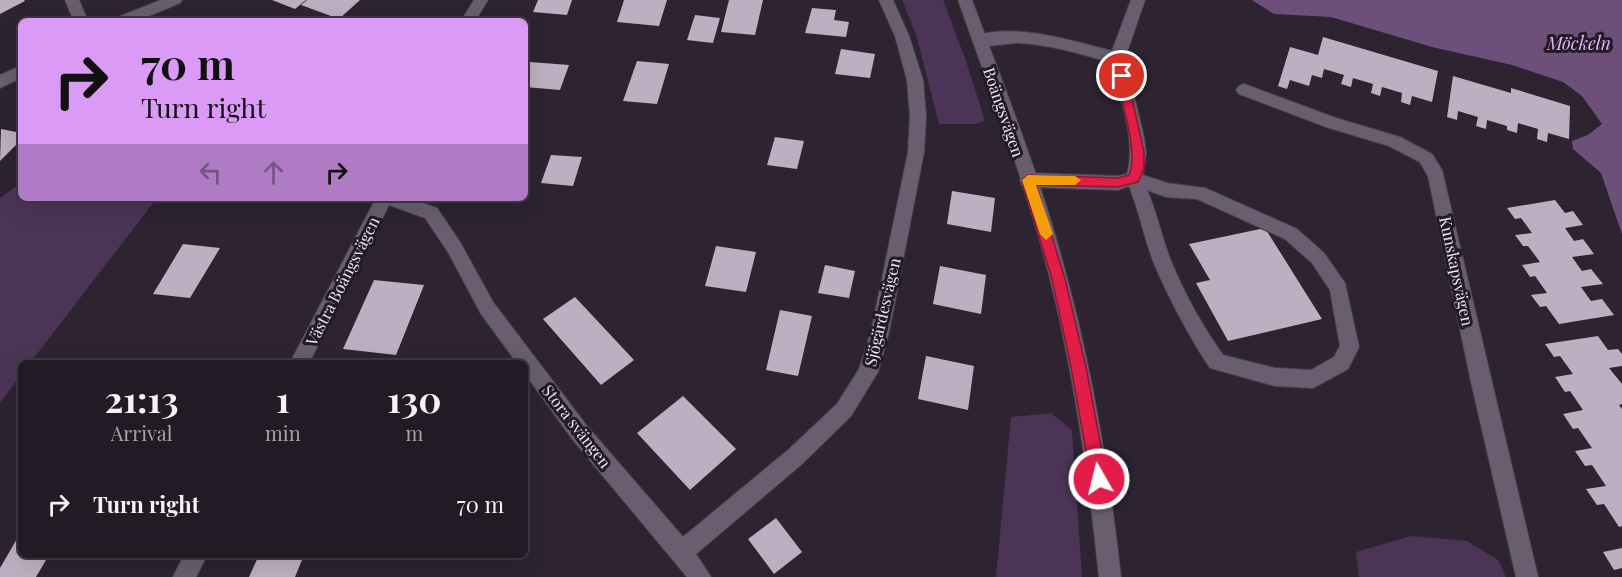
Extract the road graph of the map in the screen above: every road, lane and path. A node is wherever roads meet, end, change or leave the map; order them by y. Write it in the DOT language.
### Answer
graph roads {
  1 [pos="72,0"];
  2 [pos="176,0"];
  3 [pos="481,0"];
  4 [pos="886,0"];
  5 [pos="965,0"];
  6 [pos="1138,0"];
  7 [pos="80,18"];
  8 [pos="131,18"];
  9 [pos="470,18"];
  10 [pos="979,40"];
  11 [pos="1118,58"];
  12 [pos="18,73"];
  13 [pos="0,82"];
  14 [pos="1244,90"];
  15 [pos="1134,178"];
  16 [pos="1028,180"];
  17 [pos="382,201"];
  18 [pos="398,201"];
  19 [pos="301,360"];
  20 [pos="526,360"];
  21 [pos="528,363"];
  22 [pos="682,552"];
  23 [pos="194,558"];
  24 [pos="184,577"];
  25 [pos="700,577"];
  26 [pos="1110,577"];
  27 [pos="1527,577"];
  1 -- 7 [label="street"];
  2 -- 8 [label="street"];
  3 -- 9 [label="street"];
  4 -- 22 [label="street, Sjögärdesvägen"];
  5 -- 10 [label="street, Boängsvägen"];
  6 -- 11 [label="street"];
  10 -- 11 [label="street"];
  10 -- 16 [label="street, Boängsvägen"];
  11 -- 15 [label="street"];
  12 -- 13 [label="street"];
  14 -- 27 [label="street, Kunskapsvägen"];
  15 -- 15 [label="street"];
  15 -- 16 [label="street"];
  16 -- 26 [label="street, Boängsvägen"];
  17 -- 19 [label="street, Västra Boängsvägen"];
  18 -- 20 [label="street, Stora svängen"];
  21 -- 22 [label="street, Stora svängen"];
  22 -- 25 [label="street, Stora svängen"];
  23 -- 24 [label="street"];
}
